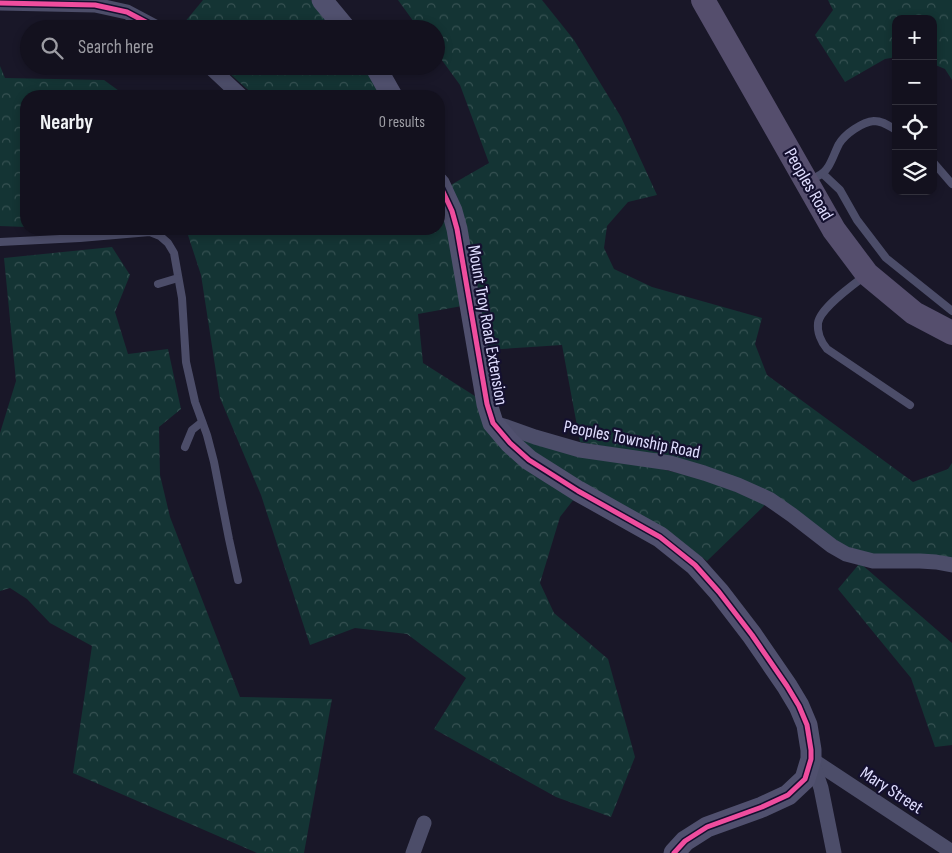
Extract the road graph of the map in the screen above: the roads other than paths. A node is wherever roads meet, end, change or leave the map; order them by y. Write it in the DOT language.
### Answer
graph roads {
  1 [pos="322,0"];
  2 [pos="703,0"];
  3 [pos="0,3"];
  4 [pos="142,20"];
  5 [pos="339,20"];
  6 [pos="219,75"];
  7 [pos="380,75"];
  8 [pos="235,90"];
  9 [pos="389,90"];
  10 [pos="892,128"];
  11 [pos="937,167"];
  12 [pos="815,177"];
  13 [pos="952,184"];
  14 [pos="445,196"];
  15 [pos="111,235"];
  16 [pos="158,235"];
  17 [pos="91,237"];
  18 [pos="0,242"];
  19 [pos="867,274"];
  20 [pos="178,278"];
  21 [pos="158,284"];
  22 [pos="952,312"];
  23 [pos="952,333"];
  24 [pos="910,405"];
  25 [pos="202,422"];
  26 [pos="493,423"];
  27 [pos="185,447"];
  28 [pos="952,565"];
  29 [pos="238,580"];
  30 [pos="811,759"];
  31 [pos="424,823"];
  32 [pos="952,852"];
  33 [pos="412,853"];
  34 [pos="674,853"];
  35 [pos="834,853"];
  1 -- 5 [label="street"];
  2 -- 12 [label="main road, Peoples Road"];
  3 -- 4 [label="street"];
  6 -- 8 [label="street"];
  7 -- 9 [label="street"];
  10 -- 12 [label="lane"];
  11 -- 13 [label="lane"];
  12 -- 19 [label="main road, Peoples Road"];
  12 -- 22 [label="lane"];
  14 -- 26 [label="street, Mount Troy Road Extension"];
  15 -- 17 [label="lane"];
  16 -- 20 [label="lane"];
  17 -- 18 [label="lane"];
  19 -- 23 [label="main road, Peoples Road"];
  19 -- 24 [label="lane"];
  20 -- 21 [label="lane"];
  20 -- 25 [label="lane"];
  25 -- 27 [label="lane"];
  25 -- 29 [label="lane"];
  26 -- 28 [label="street, Peoples Township Road"];
  26 -- 30 [label="street, Mount Troy Road Extension"];
  30 -- 32 [label="street, Mary Street"];
  30 -- 34 [label="street, Mount Troy Road Extension"];
  30 -- 35 [label="street"];
  31 -- 33 [label="street"];
}
